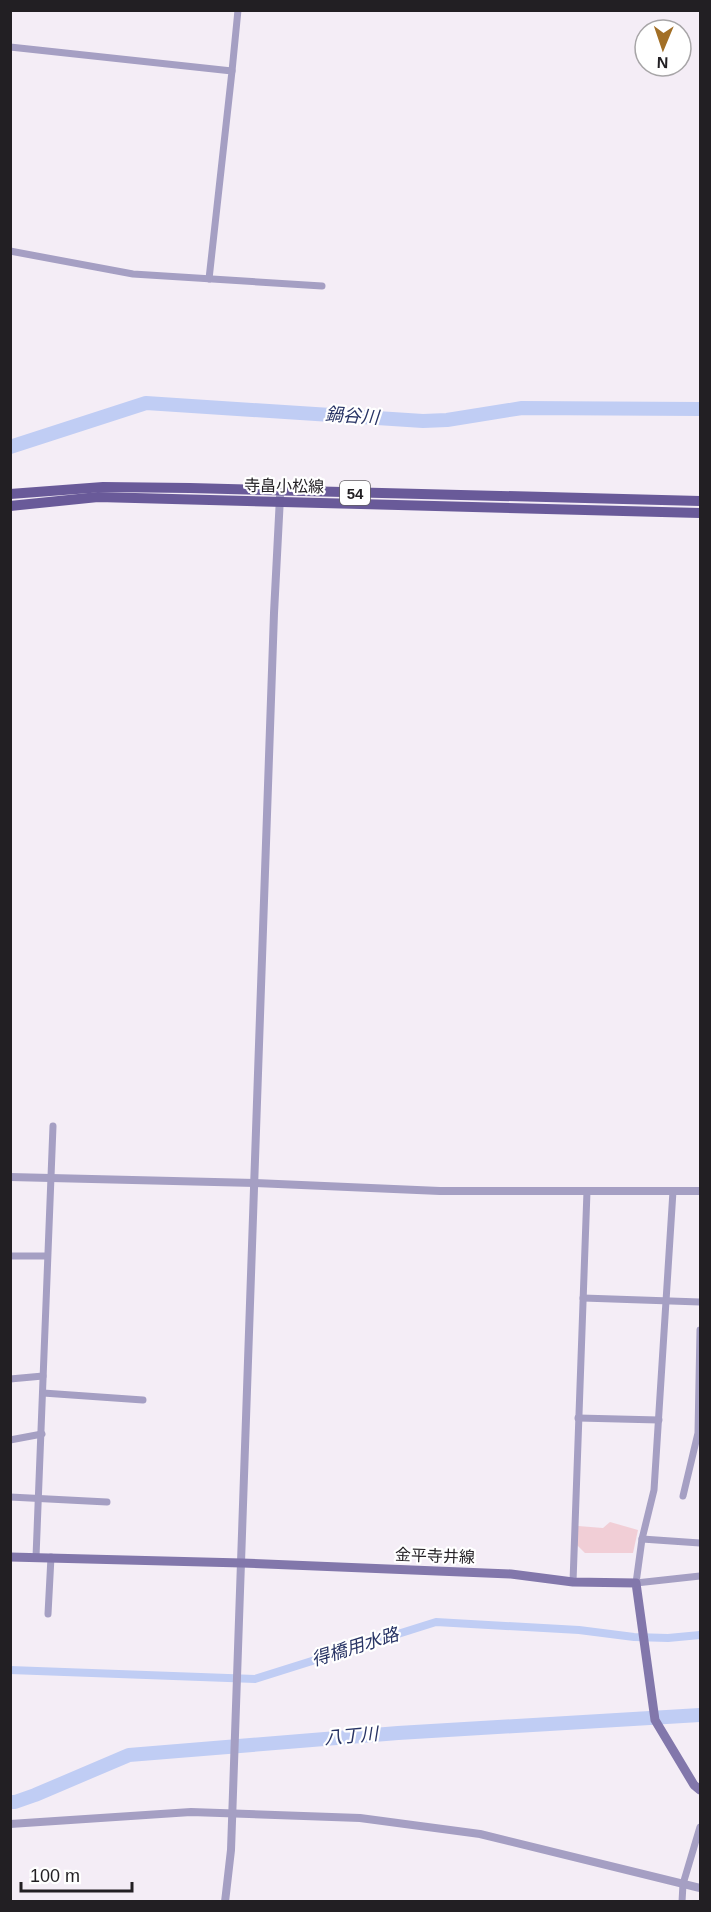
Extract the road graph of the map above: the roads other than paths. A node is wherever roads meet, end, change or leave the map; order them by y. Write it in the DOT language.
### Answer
graph roads {
  1 [pos="238,10"];
  2 [pos="10,47"];
  3 [pos="232,71"];
  4 [pos="10,251"];
  5 [pos="209,279"];
  6 [pos="322,286"];
  7 [pos="10,494"];
  8 [pos="280,496"];
  9 [pos="700,501"];
  10 [pos="10,506"];
  11 [pos="700,513"];
  12 [pos="54,1126"];
  13 [pos="10,1177"];
  14 [pos="51,1178"];
  15 [pos="255,1183"];
  16 [pos="587,1191"];
  17 [pos="673,1191"];
  18 [pos="700,1191"];
  19 [pos="10,1256"];
  20 [pos="47,1256"];
  21 [pos="583,1298"];
  22 [pos="667,1302"];
  23 [pos="700,1302"];
  24 [pos="700,1330"];
  25 [pos="43,1376"];
  26 [pos="10,1379"];
  27 [pos="43,1393"];
  28 [pos="143,1400"];
  29 [pos="578,1418"];
  30 [pos="659,1420"];
  31 [pos="42,1434"];
  32 [pos="10,1440"];
  33 [pos="683,1496"];
  34 [pos="10,1497"];
  35 [pos="40,1500"];
  36 [pos="107,1502"];
  37 [pos="642,1539"];
  38 [pos="700,1543"];
  39 [pos="10,1557"];
  40 [pos="36,1557"];
  41 [pos="51,1557"];
  42 [pos="242,1563"];
  43 [pos="700,1576"];
  44 [pos="573,1582"];
  45 [pos="636,1583"];
  46 [pos="48,1614"];
  47 [pos="700,1790"];
  48 [pos="233,1812"];
  49 [pos="10,1824"];
  50 [pos="700,1827"];
  51 [pos="683,1884"];
  52 [pos="700,1888"];
  53 [pos="225,1902"];
  54 [pos="682,1902"];
  1 -- 3 [label="street"];
  2 -- 3 [label="street"];
  3 -- 5 [label="street"];
  4 -- 5 [label="street"];
  5 -- 6 [label="street"];
  7 -- 8 [label="main road, 寺畠小松線 / 54"];
  8 -- 9 [label="main road, 寺畠小松線 / 54"];
  8 -- 10 [label="main road, 寺畠小松線 / 54"];
  8 -- 11 [label="main road, 寺畠小松線 / 54"];
  8 -- 15 [label="street"];
  12 -- 14 [label="street"];
  13 -- 14 [label="street"];
  14 -- 15 [label="street"];
  14 -- 20 [label="street"];
  15 -- 16 [label="street"];
  15 -- 42 [label="street"];
  16 -- 17 [label="street"];
  16 -- 21 [label="street"];
  17 -- 18 [label="street"];
  17 -- 22 [label="street"];
  19 -- 20 [label="street"];
  20 -- 25 [label="street"];
  21 -- 22 [label="street"];
  21 -- 29 [label="street"];
  22 -- 23 [label="street"];
  22 -- 30 [label="street"];
  24 -- 33 [label="street"];
  25 -- 26 [label="street"];
  25 -- 27 [label="street"];
  27 -- 28 [label="street"];
  27 -- 31 [label="street"];
  29 -- 30 [label="street"];
  29 -- 44 [label="street"];
  30 -- 37 [label="street"];
  31 -- 32 [label="street"];
  31 -- 35 [label="street"];
  34 -- 35 [label="street"];
  35 -- 36 [label="street"];
  35 -- 40 [label="street"];
  37 -- 38 [label="street"];
  37 -- 45 [label="street"];
  39 -- 40 [label="main road, 金平寺井線"];
  40 -- 41 [label="main road, 金平寺井線"];
  41 -- 42 [label="main road, 金平寺井線"];
  41 -- 46 [label="street"];
  42 -- 44 [label="main road, 金平寺井線"];
  42 -- 48 [label="street"];
  43 -- 45 [label="street"];
  44 -- 45 [label="main road, 金平寺井線"];
  45 -- 47 [label="main road"];
  48 -- 49 [label="street"];
  48 -- 51 [label="street"];
  48 -- 53 [label="street"];
  50 -- 51 [label="street"];
  51 -- 52 [label="street"];
  51 -- 54 [label="street"];
}
